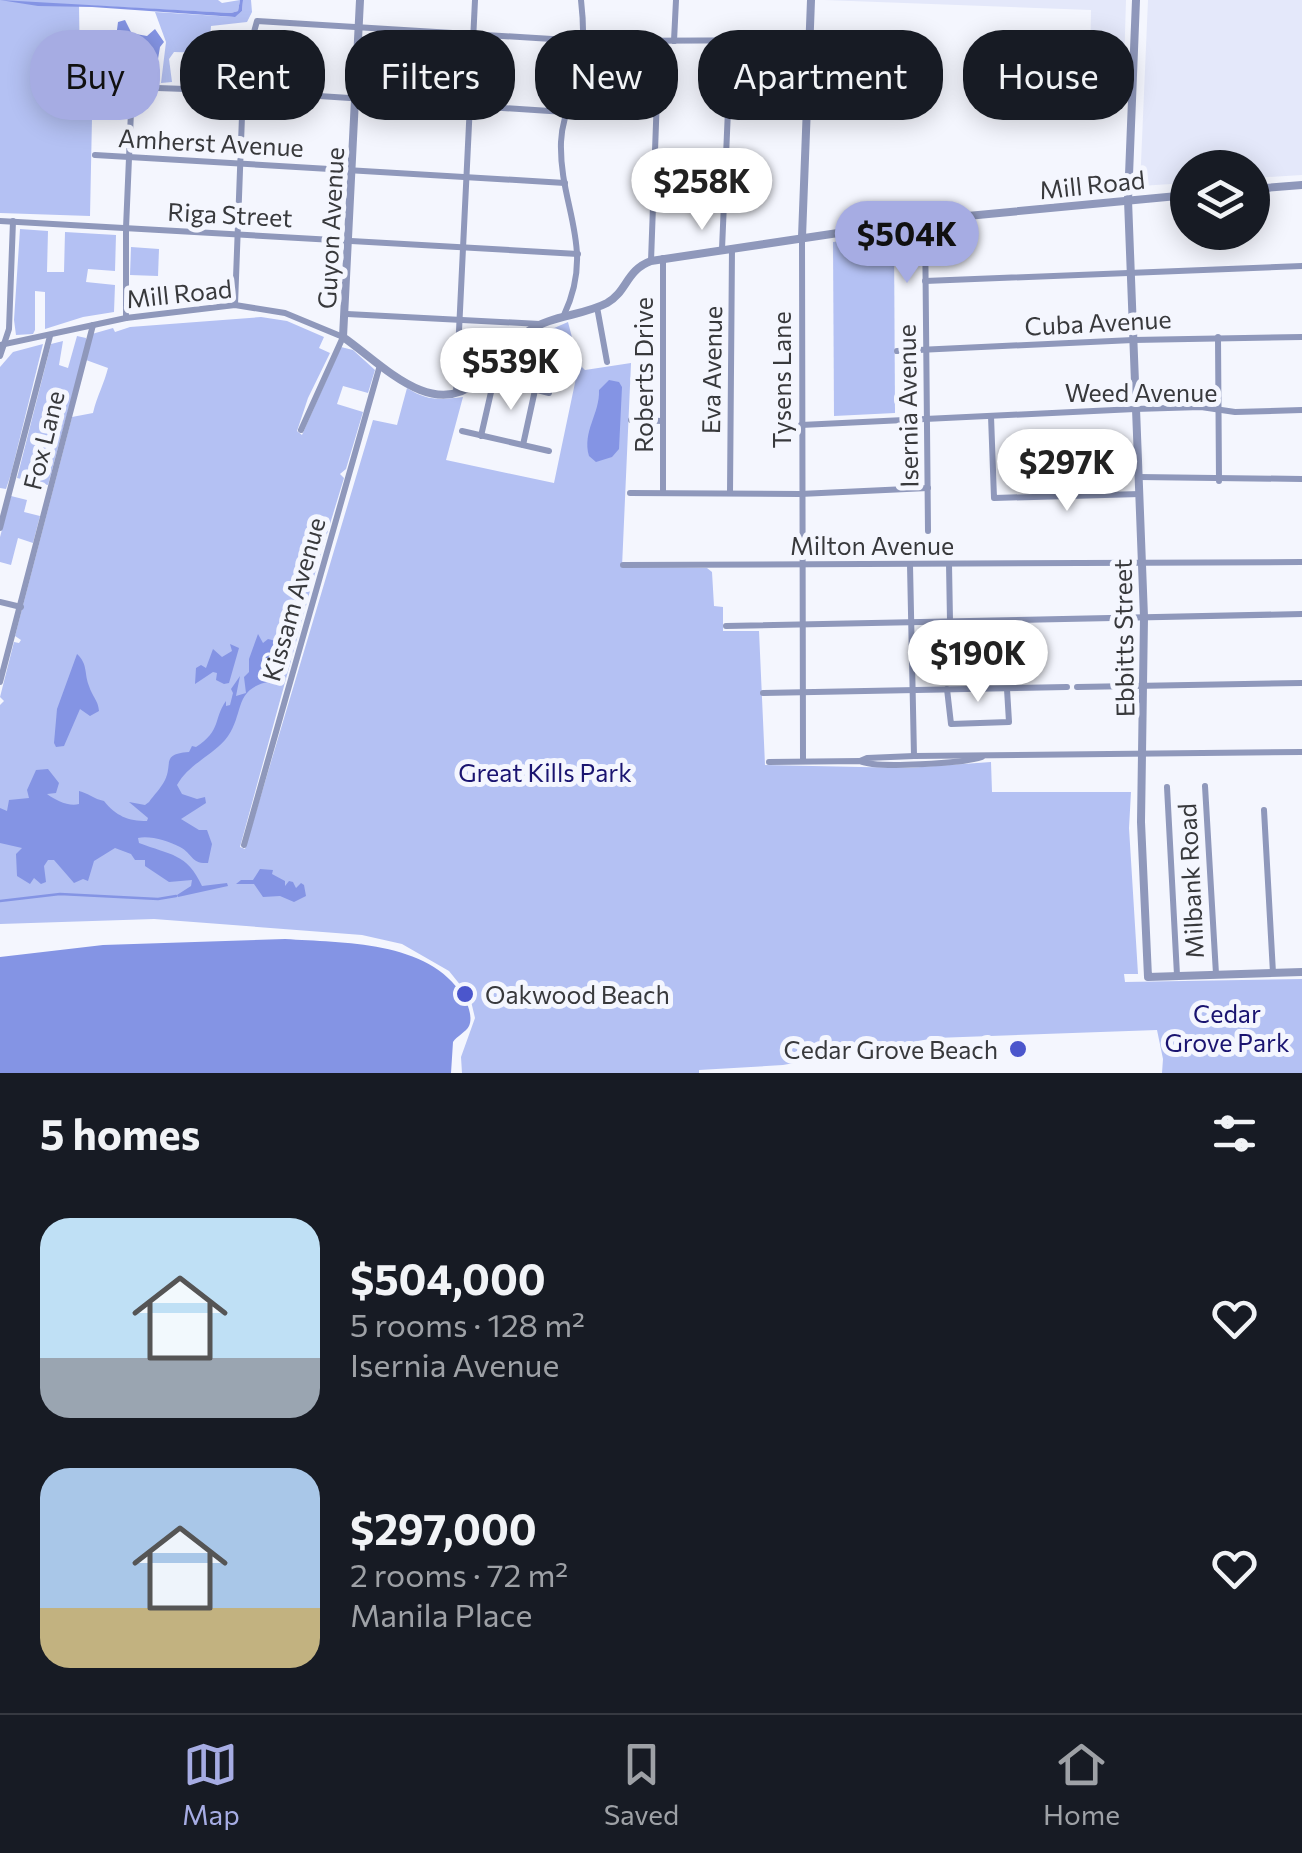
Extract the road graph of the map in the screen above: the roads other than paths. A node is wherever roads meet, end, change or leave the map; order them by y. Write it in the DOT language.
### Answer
graph roads {
  1 [pos="360,0"];
  2 [pos="474,0"];
  3 [pos="581,0"];
  4 [pos="676,0"];
  5 [pos="812,0"];
  6 [pos="1136,0"];
  7 [pos="359,27"];
  8 [pos="255,30"];
  9 [pos="359,30"];
  10 [pos="408,30"];
  11 [pos="473,30"];
  12 [pos="583,30"];
  13 [pos="675,30"];
  14 [pos="810,30"];
  15 [pos="131,120"];
  16 [pos="242,120"];
  17 [pos="355,120"];
  18 [pos="468,120"];
  19 [pos="564,120"];
  20 [pos="655,120"];
  21 [pos="729,120"];
  22 [pos="807,120"];
  23 [pos="95,155"];
  24 [pos="130,156"];
  25 [pos="240,163"];
  26 [pos="353,170"];
  27 [pos="466,177"];
  28 [pos="565,183"];
  29 [pos="1302,185"];
  30 [pos="1270,188"];
  31 [pos="1170,196"];
  32 [pos="1128,200"];
  33 [pos="925,220"];
  34 [pos="0,221"];
  35 [pos="13,222"];
  36 [pos="126,228"];
  37 [pos="236,235"];
  38 [pos="802,237"];
  39 [pos="350,241"];
  40 [pos="464,247"];
  41 [pos="727,249"];
  42 [pos="578,254"];
  43 [pos="663,258"];
  44 [pos="651,260"];
  45 [pos="1302,266"];
  46 [pos="1130,272"];
  47 [pos="925,281"];
  48 [pos="0,290"];
  49 [pos="10,291"];
  50 [pos="235,306"];
  51 [pos="597,306"];
  52 [pos="347,314"];
  53 [pos="564,315"];
  54 [pos="126,318"];
  55 [pos="460,319"];
  56 [pos="93,324"];
  57 [pos="542,324"];
  58 [pos="50,336"];
  59 [pos="1218,337"];
  60 [pos="1302,337"];
  61 [pos="343,338"];
  62 [pos="1133,340"];
  63 [pos="2,344"];
  64 [pos="926,350"];
  65 [pos="897,352"];
  66 [pos="0,356"];
  67 [pos="607,362"];
  68 [pos="381,364"];
  69 [pos="484,376"];
  70 [pos="494,379"];
  71 [pos="535,390"];
  72 [pos="549,393"];
  73 [pos="456,394"];
  74 [pos="1135,409"];
  75 [pos="1219,410"];
  76 [pos="1302,410"];
  77 [pos="991,416"];
  78 [pos="928,418"];
  79 [pos="631,420"];
  80 [pos="664,421"];
  81 [pos="801,426"];
  82 [pos="301,430"];
  83 [pos="462,432"];
  84 [pos="481,436"];
  85 [pos="522,445"];
  86 [pos="549,451"];
  87 [pos="1139,478"];
  88 [pos="1219,480"];
  89 [pos="1302,480"];
  90 [pos="928,488"];
  91 [pos="662,492"];
  92 [pos="730,492"];
  93 [pos="630,493"];
  94 [pos="800,494"];
  95 [pos="1140,494"];
  96 [pos="0,528"];
  97 [pos="928,531"];
  98 [pos="1302,562"];
  99 [pos="1142,563"];
  100 [pos="949,564"];
  101 [pos="623,565"];
  102 [pos="910,565"];
  103 [pos="801,566"];
  104 [pos="0,602"];
  105 [pos="21,607"];
  106 [pos="1302,614"];
  107 [pos="1144,618"];
  108 [pos="950,621"];
  109 [pos="912,622"];
  110 [pos="801,624"];
  111 [pos="726,626"];
  112 [pos="0,682"];
  113 [pos="1302,683"];
  114 [pos="1145,686"];
  115 [pos="1066,688"];
  116 [pos="1077,688"];
  117 [pos="1007,689"];
  118 [pos="913,690"];
  119 [pos="947,690"];
  120 [pos="802,693"];
  121 [pos="764,694"];
  122 [pos="1302,752"];
  123 [pos="1143,754"];
  124 [pos="914,756"];
  125 [pos="983,757"];
  126 [pos="803,760"];
  127 [pos="860,761"];
  128 [pos="769,762"];
  129 [pos="1205,786"];
  130 [pos="1166,787"];
  131 [pos="1264,810"];
  132 [pos="244,845"];
  133 [pos="1273,972"];
  134 [pos="1302,972"];
  135 [pos="1216,974"];
  136 [pos="1177,975"];
  1 -- 7 [label="street, Guyon Avenue"];
  2 -- 11 [label="street"];
  3 -- 12 [label="street"];
  4 -- 13 [label="street"];
  5 -- 14 [label="street, Tysens Lane"];
  6 -- 32 [label="street, Ebbitts Street"];
  7 -- 8 [label="street"];
  7 -- 9 [label="street, Guyon Avenue"];
  7 -- 10 [label="street"];
  15 -- 24 [label="street"];
  16 -- 25 [label="street"];
  17 -- 26 [label="street, Guyon Avenue"];
  18 -- 27 [label="street"];
  19 -- 28 [label="street"];
  20 -- 44 [label="street"];
  21 -- 41 [label="street, Eva Avenue"];
  22 -- 38 [label="street, Tysens Lane"];
  23 -- 24 [label="street, Amherst Avenue"];
  24 -- 25 [label="street, Amherst Avenue"];
  24 -- 36 [label="street"];
  25 -- 26 [label="street, Amherst Avenue"];
  25 -- 37 [label="street"];
  26 -- 27 [label="street, Amherst Avenue"];
  26 -- 39 [label="street, Guyon Avenue"];
  27 -- 28 [label="street, Amherst Avenue"];
  27 -- 40 [label="street"];
  28 -- 42 [label="street"];
  29 -- 30 [label="street"];
  31 -- 32 [label="street, Mill Road"];
  32 -- 33 [label="street, Mill Road"];
  32 -- 46 [label="street, Ebbitts Street"];
  33 -- 38 [label="street, Mill Road"];
  33 -- 47 [label="street, Isernia Avenue"];
  34 -- 35 [label="street, Riga Street"];
  35 -- 36 [label="street, Riga Street"];
  35 -- 49 [label="street"];
  36 -- 37 [label="street, Riga Street"];
  36 -- 54 [label="street"];
  37 -- 39 [label="street, Riga Street"];
  37 -- 50 [label="street"];
  38 -- 41 [label="street, Mill Road"];
  38 -- 81 [label="street, Tysens Lane"];
  39 -- 40 [label="street, Riga Street"];
  39 -- 52 [label="street, Guyon Avenue"];
  40 -- 42 [label="street, Riga Street"];
  40 -- 55 [label="street"];
  41 -- 43 [label="street, Mill Road"];
  41 -- 92 [label="street, Eva Avenue"];
  42 -- 53 [label="street"];
  43 -- 44 [label="street, Mill Road"];
  43 -- 80 [label="street, Roberts Drive"];
  44 -- 51 [label="street"];
  45 -- 46 [label="street"];
  46 -- 47 [label="street"];
  46 -- 62 [label="street, Ebbitts Street"];
  47 -- 64 [label="street, Isernia Avenue"];
  48 -- 49 [label="street"];
  49 -- 63 [label="street"];
  50 -- 54 [label="street, Mill Road"];
  50 -- 61 [label="street, Mill Road"];
  51 -- 53 [label="street"];
  51 -- 67 [label="street"];
  52 -- 55 [label="street"];
  52 -- 61 [label="street, Guyon Avenue"];
  53 -- 57 [label="street"];
  54 -- 56 [label="street, Mill Road"];
  55 -- 57 [label="street"];
  55 -- 73 [label="street"];
  56 -- 58 [label="street, Mill Road"];
  56 -- 105 [label="street, Fox Lane"];
  57 -- 69 [label="street"];
  58 -- 63 [label="street, Mill Road"];
  58 -- 96 [label="street"];
  59 -- 60 [label="street, Cuba Avenue"];
  59 -- 62 [label="street, Cuba Avenue"];
  59 -- 75 [label="street"];
  61 -- 68 [label="street, Mill Road"];
  61 -- 82 [label="street"];
  62 -- 64 [label="street, Cuba Avenue"];
  62 -- 74 [label="street, Ebbitts Street"];
  63 -- 66 [label="street"];
  64 -- 65 [label="street, Cuba Avenue"];
  64 -- 78 [label="street, Isernia Avenue"];
  68 -- 73 [label="street, Mill Road"];
  68 -- 132 [label="street, Kissam Avenue"];
  69 -- 70 [label="street"];
  69 -- 73 [label="street"];
  70 -- 71 [label="street"];
  70 -- 84 [label="street"];
  71 -- 72 [label="street"];
  71 -- 85 [label="street"];
  74 -- 75 [label="street, Weed Avenue"];
  74 -- 77 [label="street, Weed Avenue"];
  74 -- 87 [label="street, Ebbitts Street"];
  75 -- 76 [label="street, Weed Avenue"];
  75 -- 88 [label="street"];
  77 -- 78 [label="street, Weed Avenue"];
  77 -- 95 [label="street"];
  78 -- 81 [label="street, Weed Avenue"];
  78 -- 90 [label="street, Isernia Avenue"];
  79 -- 80 [label="street"];
  80 -- 91 [label="street, Roberts Drive"];
  81 -- 94 [label="street, Tysens Lane"];
  83 -- 84 [label="street"];
  84 -- 85 [label="street"];
  85 -- 86 [label="street"];
  87 -- 88 [label="street"];
  87 -- 95 [label="street, Ebbitts Street"];
  88 -- 89 [label="street"];
  90 -- 94 [label="street"];
  90 -- 97 [label="street, Isernia Avenue"];
  91 -- 92 [label="street"];
  91 -- 93 [label="street"];
  92 -- 94 [label="street"];
  94 -- 103 [label="street, Tysens Lane"];
  95 -- 99 [label="street, Ebbitts Street"];
  98 -- 99 [label="street, Milton Avenue"];
  99 -- 100 [label="street, Milton Avenue"];
  99 -- 107 [label="street, Ebbitts Street"];
  100 -- 102 [label="street, Milton Avenue"];
  100 -- 108 [label="street"];
  101 -- 103 [label="street, Milton Avenue"];
  102 -- 103 [label="street, Milton Avenue"];
  102 -- 109 [label="street"];
  103 -- 110 [label="street, Tysens Lane"];
  104 -- 105 [label="street"];
  105 -- 112 [label="street, Fox Lane"];
  106 -- 107 [label="street"];
  107 -- 108 [label="street"];
  107 -- 114 [label="street, Ebbitts Street"];
  108 -- 109 [label="street"];
  109 -- 110 [label="street"];
  109 -- 118 [label="street"];
  110 -- 111 [label="street"];
  110 -- 120 [label="street, Tysens Lane"];
  113 -- 114 [label="street"];
  114 -- 116 [label="street"];
  114 -- 123 [label="street, Ebbitts Street"];
  115 -- 117 [label="street"];
  117 -- 119 [label="street"];
  117 -- 119 [label="street"];
  118 -- 119 [label="street"];
  118 -- 120 [label="street"];
  118 -- 124 [label="street"];
  120 -- 121 [label="street"];
  120 -- 126 [label="street, Tysens Lane"];
  122 -- 123 [label="street"];
  123 -- 125 [label="street"];
  123 -- 136 [label="street, Ebbitts Street"];
  124 -- 125 [label="street"];
  124 -- 127 [label="street"];
  125 -- 127 [label="street"];
  126 -- 127 [label="street"];
  126 -- 128 [label="street"];
  129 -- 135 [label="street, Milbank Road"];
  130 -- 136 [label="street"];
  131 -- 133 [label="street"];
  133 -- 134 [label="street"];
  133 -- 135 [label="street"];
  135 -- 136 [label="street"];
}
